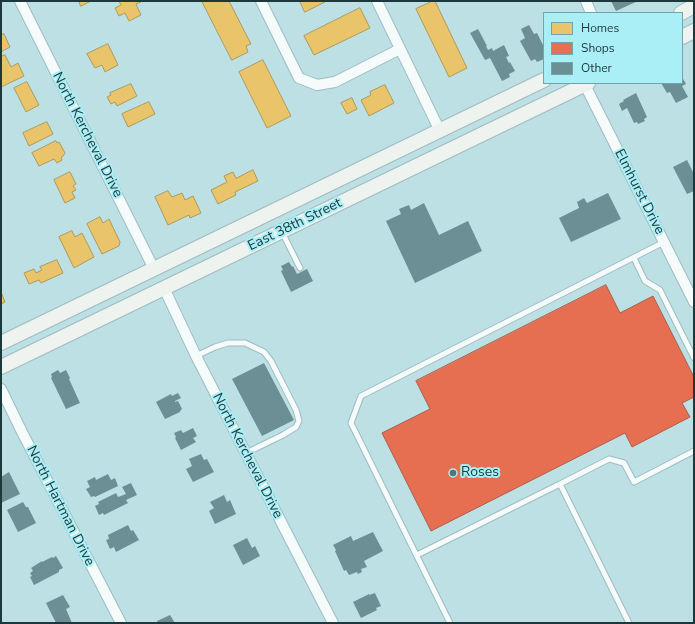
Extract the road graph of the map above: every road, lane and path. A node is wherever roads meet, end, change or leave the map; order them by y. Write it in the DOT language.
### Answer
graph roads {
  1 [pos="20,1"];
  2 [pos="261,1"];
  3 [pos="377,1"];
  4 [pos="586,1"];
  5 [pos="694,6"];
  6 [pos="592,12"];
  7 [pos="683,12"];
  8 [pos="694,31"];
  9 [pos="683,36"];
  10 [pos="400,49"];
  11 [pos="543,80"];
  12 [pos="585,84"];
  13 [pos="440,131"];
  14 [pos="282,231"];
  15 [pos="664,242"];
  16 [pos="634,258"];
  17 [pos="300,268"];
  18 [pos="154,269"];
  19 [pos="164,288"];
  20 [pos="694,302"];
  21 [pos="1,343"];
  22 [pos="196,356"];
  23 [pos="694,358"];
  24 [pos="1,367"];
  25 [pos="1,389"];
  26 [pos="694,451"];
  27 [pos="246,453"];
  28 [pos="560,484"];
  29 [pos="417,555"];
  30 [pos="121,623"];
  31 [pos="332,623"];
  32 [pos="450,623"];
  33 [pos="629,623"];
  1 -- 18 [label="street, North Kercheval Drive"];
  2 -- 10 [label="street"];
  3 -- 10 [label="street"];
  4 -- 6 [label="street"];
  5 -- 7 [label="main road"];
  8 -- 9 [label="main road"];
  10 -- 13 [label="street"];
  11 -- 13 [label="main road, East 38th Street"];
  12 -- 14 [label="main road, East 38th Street"];
  12 -- 15 [label="street, Elmhurst Drive"];
  13 -- 18 [label="main road, East 38th Street"];
  14 -- 17 [label="lane"];
  14 -- 19 [label="main road, East 38th Street"];
  15 -- 16 [label="lane"];
  15 -- 20 [label="street, Elmhurst Drive"];
  16 -- 23 [label="lane"];
  16 -- 29 [label="lane"];
  18 -- 21 [label="main road, East 38th Street"];
  19 -- 22 [label="street, North Kercheval Drive"];
  19 -- 24 [label="main road, East 38th Street"];
  22 -- 27 [label="street, North Kercheval Drive"];
  22 -- 27 [label="lane"];
  25 -- 30 [label="street, North Hartman Drive"];
  26 -- 28 [label="lane"];
  27 -- 31 [label="street, North Kercheval Drive"];
  28 -- 29 [label="lane"];
  28 -- 33 [label="lane"];
  29 -- 32 [label="lane"];
}
